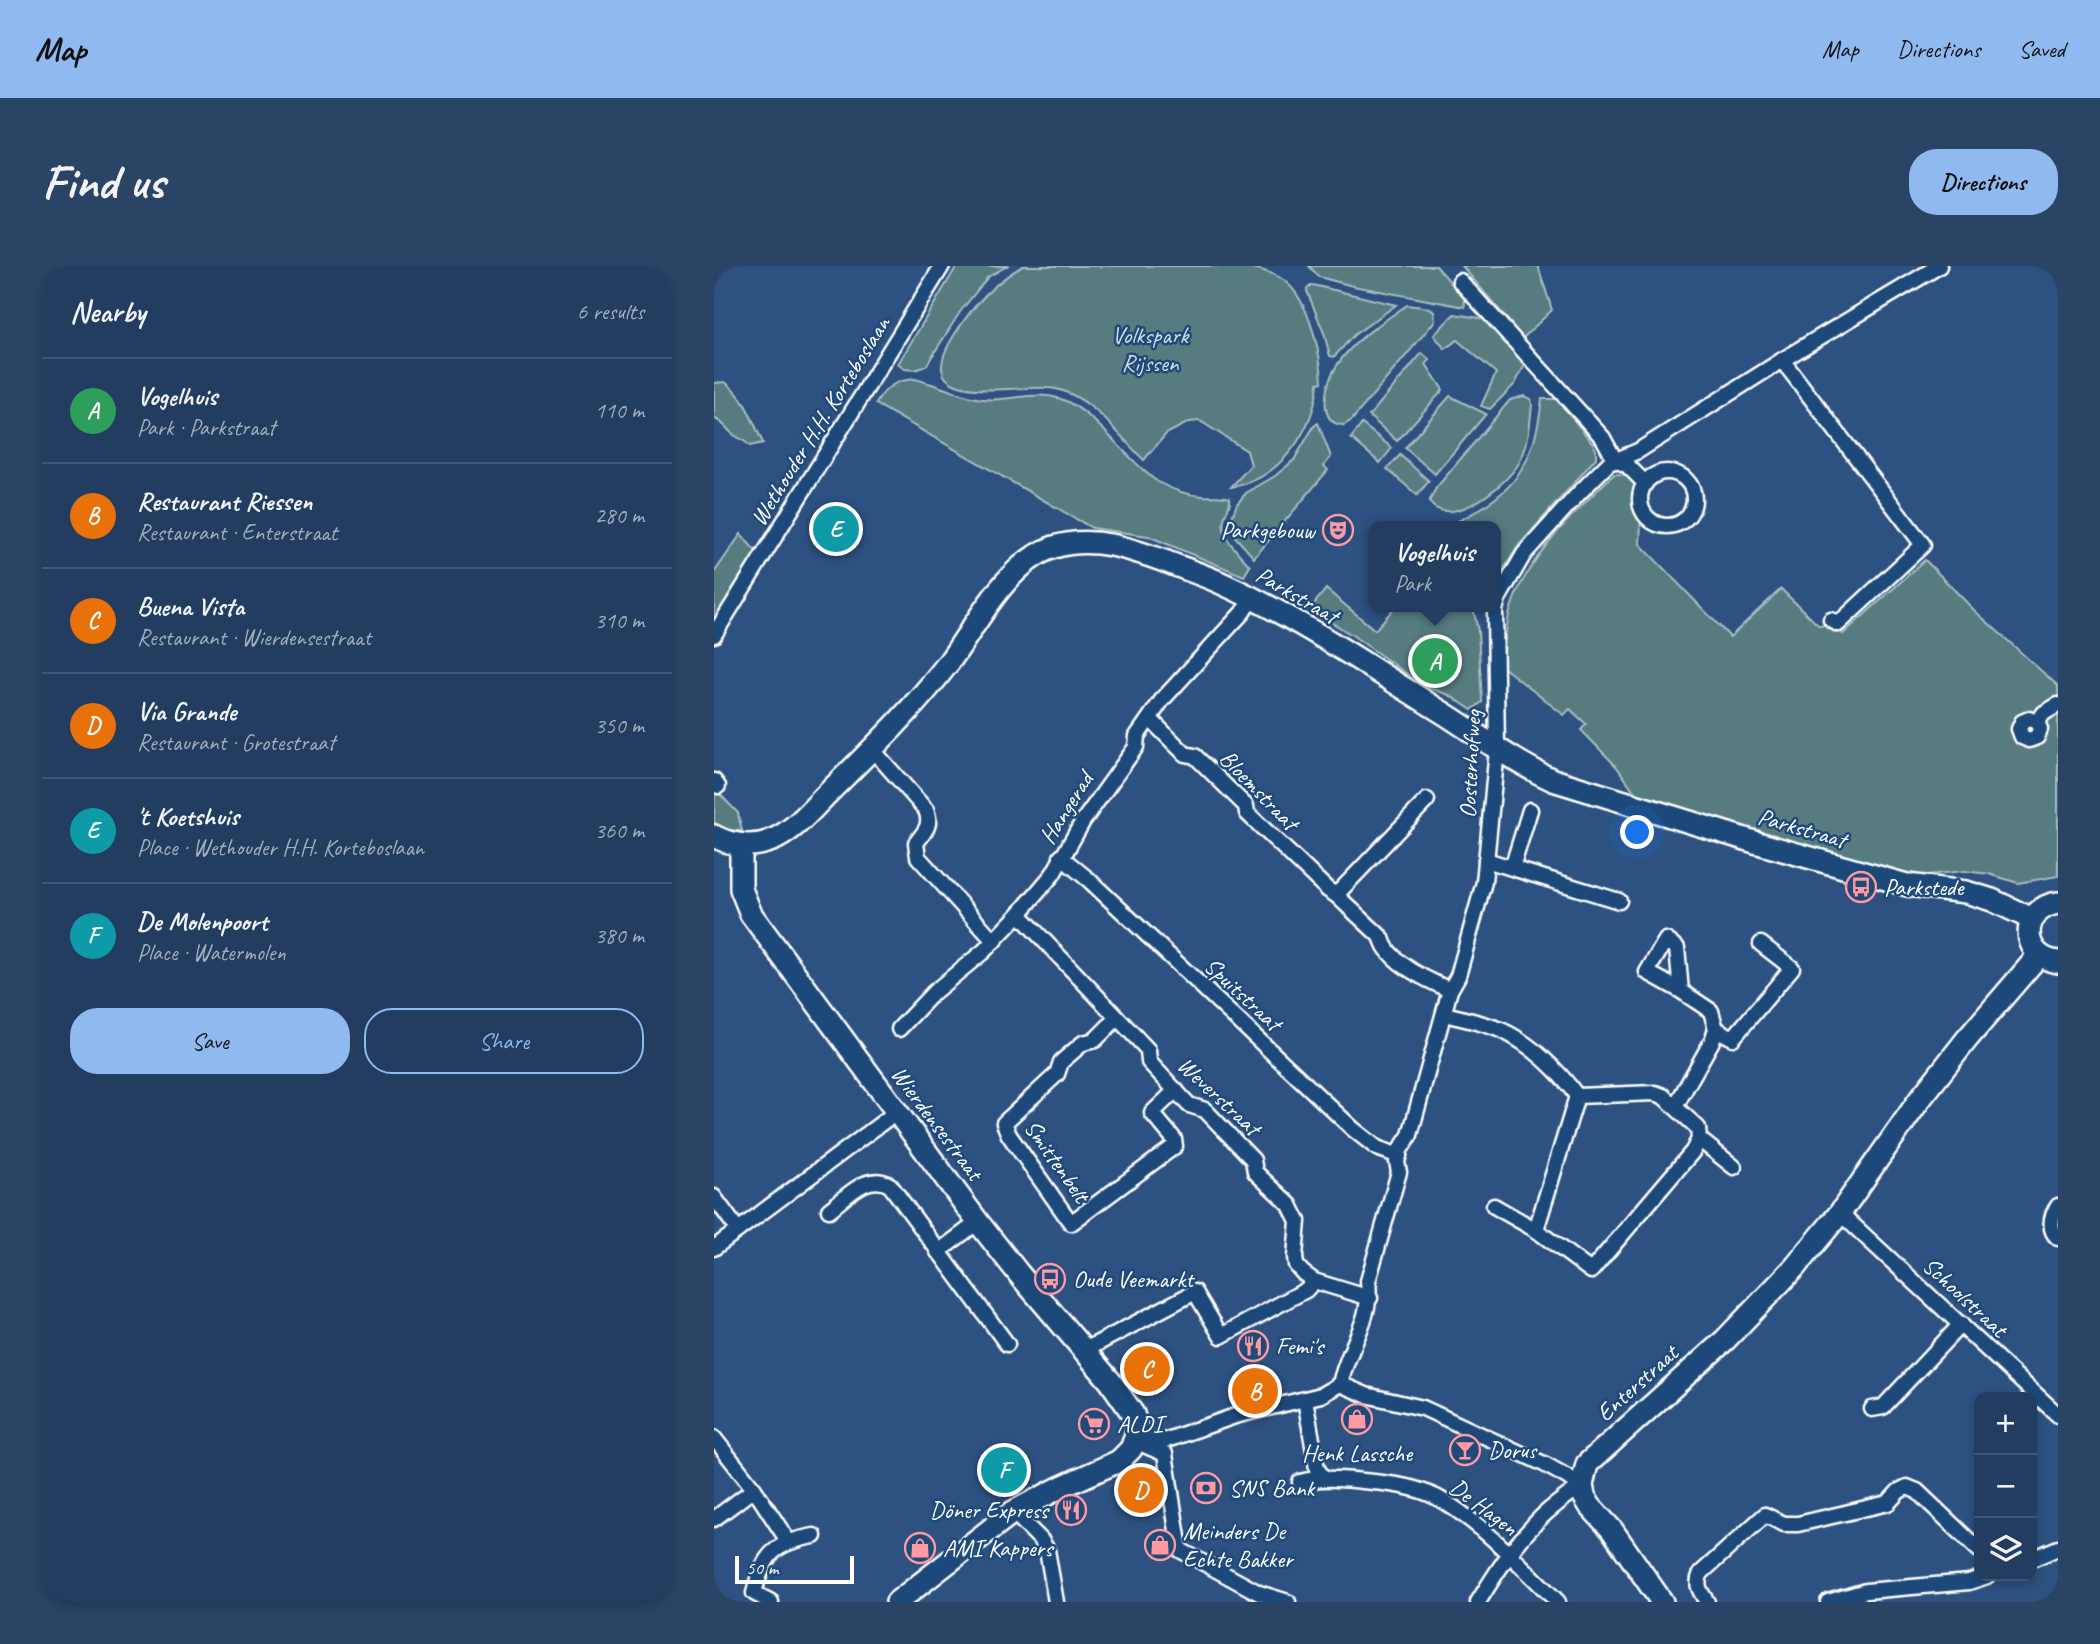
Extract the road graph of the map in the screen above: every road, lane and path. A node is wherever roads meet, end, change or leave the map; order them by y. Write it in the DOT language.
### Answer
graph roads {
  1 [pos="942,266"];
  2 [pos="1939,266"];
  3 [pos="1460,281"];
  4 [pos="1782,360"];
  5 [pos="1615,460"];
  6 [pos="1645,483"];
  7 [pos="1501,595"];
  8 [pos="1252,598"];
  9 [pos="1495,612"];
  10 [pos="1831,620"];
  11 [pos="714,635"];
  12 [pos="2058,705"];
  13 [pos="1150,719"];
  14 [pos="2037,722"];
  15 [pos="872,749"];
  16 [pos="1497,750"];
  17 [pos="1427,800"];
  18 [pos="1530,810"];
  19 [pos="714,836"];
  20 [pos="741,845"];
  21 [pos="1061,857"];
  22 [pos="1486,860"];
  23 [pos="1512,868"];
  24 [pos="1336,895"];
  25 [pos="1619,901"];
  26 [pos="2058,903"];
  27 [pos="1019,915"];
  28 [pos="2032,919"];
  29 [pos="993,941"];
  30 [pos="1761,944"];
  31 [pos="2048,959"];
  32 [pos="1450,990"];
  33 [pos="1681,991"];
  34 [pos="1445,1014"];
  35 [pos="1117,1018"];
  36 [pos="899,1029"];
  37 [pos="1716,1029"];
  38 [pos="1176,1090"];
  39 [pos="1577,1096"];
  40 [pos="1675,1107"];
  41 [pos="895,1113"];
  42 [pos="1699,1139"];
  43 [pos="1399,1156"];
  44 [pos="1734,1167"];
  45 [pos="714,1197"];
  46 [pos="1494,1206"];
  47 [pos="2058,1206"];
  48 [pos="829,1210"];
  49 [pos="1840,1213"];
  50 [pos="978,1222"];
  51 [pos="738,1230"];
  52 [pos="1536,1230"];
  53 [pos="2058,1238"];
  54 [pos="714,1248"];
  55 [pos="938,1252"];
  56 [pos="1314,1281"];
  57 [pos="1370,1297"];
  58 [pos="1961,1324"];
  59 [pos="1007,1344"];
  60 [pos="1085,1350"];
  61 [pos="1340,1384"];
  62 [pos="1305,1399"];
  63 [pos="1872,1409"];
  64 [pos="2058,1415"];
  65 [pos="714,1438"];
  66 [pos="1135,1441"];
  67 [pos="1324,1477"];
  68 [pos="1300,1482"];
  69 [pos="1582,1485"];
  70 [pos="754,1489"];
  71 [pos="1013,1513"];
  72 [pos="714,1519"];
  73 [pos="814,1536"];
  74 [pos="788,1541"];
  75 [pos="1974,1545"];
  76 [pos="2058,1548"];
  77 [pos="1510,1555"];
  78 [pos="2037,1557"];
  79 [pos="1974,1580"];
  80 [pos="771,1602"];
  81 [pos="897,1602"];
  82 [pos="1056,1602"];
  83 [pos="1288,1602"];
  84 [pos="1478,1602"];
  85 [pos="1558,1602"];
  86 [pos="1662,1602"];
  87 [pos="1707,1602"];
  88 [pos="1828,1602"];
  1 -- 11 [label="street, Wethouder H.H. Korteboslaan"];
  2 -- 4 [label="street, Oosterhofweg"];
  3 -- 5 [label="street"];
  4 -- 5 [label="street, Oosterhofweg"];
  4 -- 10 [label="street"];
  5 -- 6 [label="street"];
  5 -- 7 [label="street, Oosterhofweg"];
  8 -- 13 [label="street, Hangerad"];
  8 -- 15 [label="street, Parkstraat"];
  8 -- 16 [label="street, Parkstraat"];
  9 -- 16 [label="street, Oosterhofweg"];
  12 -- 14 [label="street"];
  13 -- 21 [label="street, Hangerad"];
  13 -- 24 [label="street, Bloemstraat"];
  15 -- 20 [label="street, Parkstraat"];
  15 -- 29 [label="street"];
  16 -- 22 [label="street, Oosterhofweg"];
  16 -- 28 [label="street, Parkstraat"];
  17 -- 24 [label="street"];
  18 -- 23 [label="street"];
  19 -- 20 [label="street"];
  20 -- 41 [label="street, Wierdensestraat"];
  21 -- 27 [label="street, Hangerad"];
  21 -- 43 [label="street, Spuitstraat"];
  22 -- 23 [label="street"];
  22 -- 32 [label="street, Oosterhofweg"];
  23 -- 25 [label="street"];
  24 -- 32 [label="street, Bloemstraat"];
  26 -- 28 [label="street"];
  27 -- 29 [label="street, Hangerad"];
  27 -- 35 [label="street, Weverstraat"];
  28 -- 31 [label="street"];
  29 -- 36 [label="street, Hangerad"];
  30 -- 37 [label="street"];
  31 -- 49 [label="street, Enterstraat"];
  32 -- 34 [label="street, Oosterhofweg"];
  33 -- 37 [label="street"];
  34 -- 39 [label="street"];
  34 -- 43 [label="street, Oosterhofweg"];
  35 -- 38 [label="street, Weverstraat"];
  35 -- 38 [label="street, Smittenbelt"];
  37 -- 40 [label="street"];
  38 -- 56 [label="street, Weverstraat"];
  39 -- 40 [label="street"];
  39 -- 52 [label="street"];
  40 -- 42 [label="street"];
  41 -- 50 [label="street, Wierdensestraat"];
  41 -- 51 [label="street"];
  42 -- 44 [label="street"];
  42 -- 52 [label="street"];
  43 -- 57 [label="street, Oosterhofweg"];
  45 -- 51 [label="street"];
  46 -- 52 [label="street"];
  47 -- 53 [label="street"];
  48 -- 55 [label="street"];
  49 -- 58 [label="street, Schoolstraat"];
  49 -- 69 [label="street, Enterstraat"];
  50 -- 55 [label="street"];
  50 -- 60 [label="street, Wierdensestraat"];
  51 -- 54 [label="street"];
  55 -- 59 [label="street"];
  56 -- 57 [label="street"];
  56 -- 60 [label="street"];
  57 -- 61 [label="street, Oosterhofweg"];
  58 -- 63 [label="street"];
  58 -- 64 [label="street, Schoolstraat"];
  60 -- 66 [label="street, Wierdensestraat"];
  61 -- 62 [label="street"];
  61 -- 69 [label="street"];
  62 -- 66 [label="street"];
  62 -- 67 [label="street"];
  65 -- 70 [label="street"];
  66 -- 71 [label="street"];
  66 -- 83 [label="street"];
  67 -- 68 [label="street, De Hagen"];
  67 -- 77 [label="street, De Hagen"];
  69 -- 77 [label="street"];
  69 -- 86 [label="street"];
  70 -- 72 [label="street"];
  70 -- 74 [label="street"];
  71 -- 81 [label="street"];
  71 -- 82 [label="street"];
  73 -- 74 [label="street"];
  74 -- 80 [label="street"];
  75 -- 87 [label="street"];
  76 -- 78 [label="street"];
  77 -- 84 [label="street"];
  77 -- 85 [label="street, De Hagen"];
  79 -- 88 [label="street"];
}
